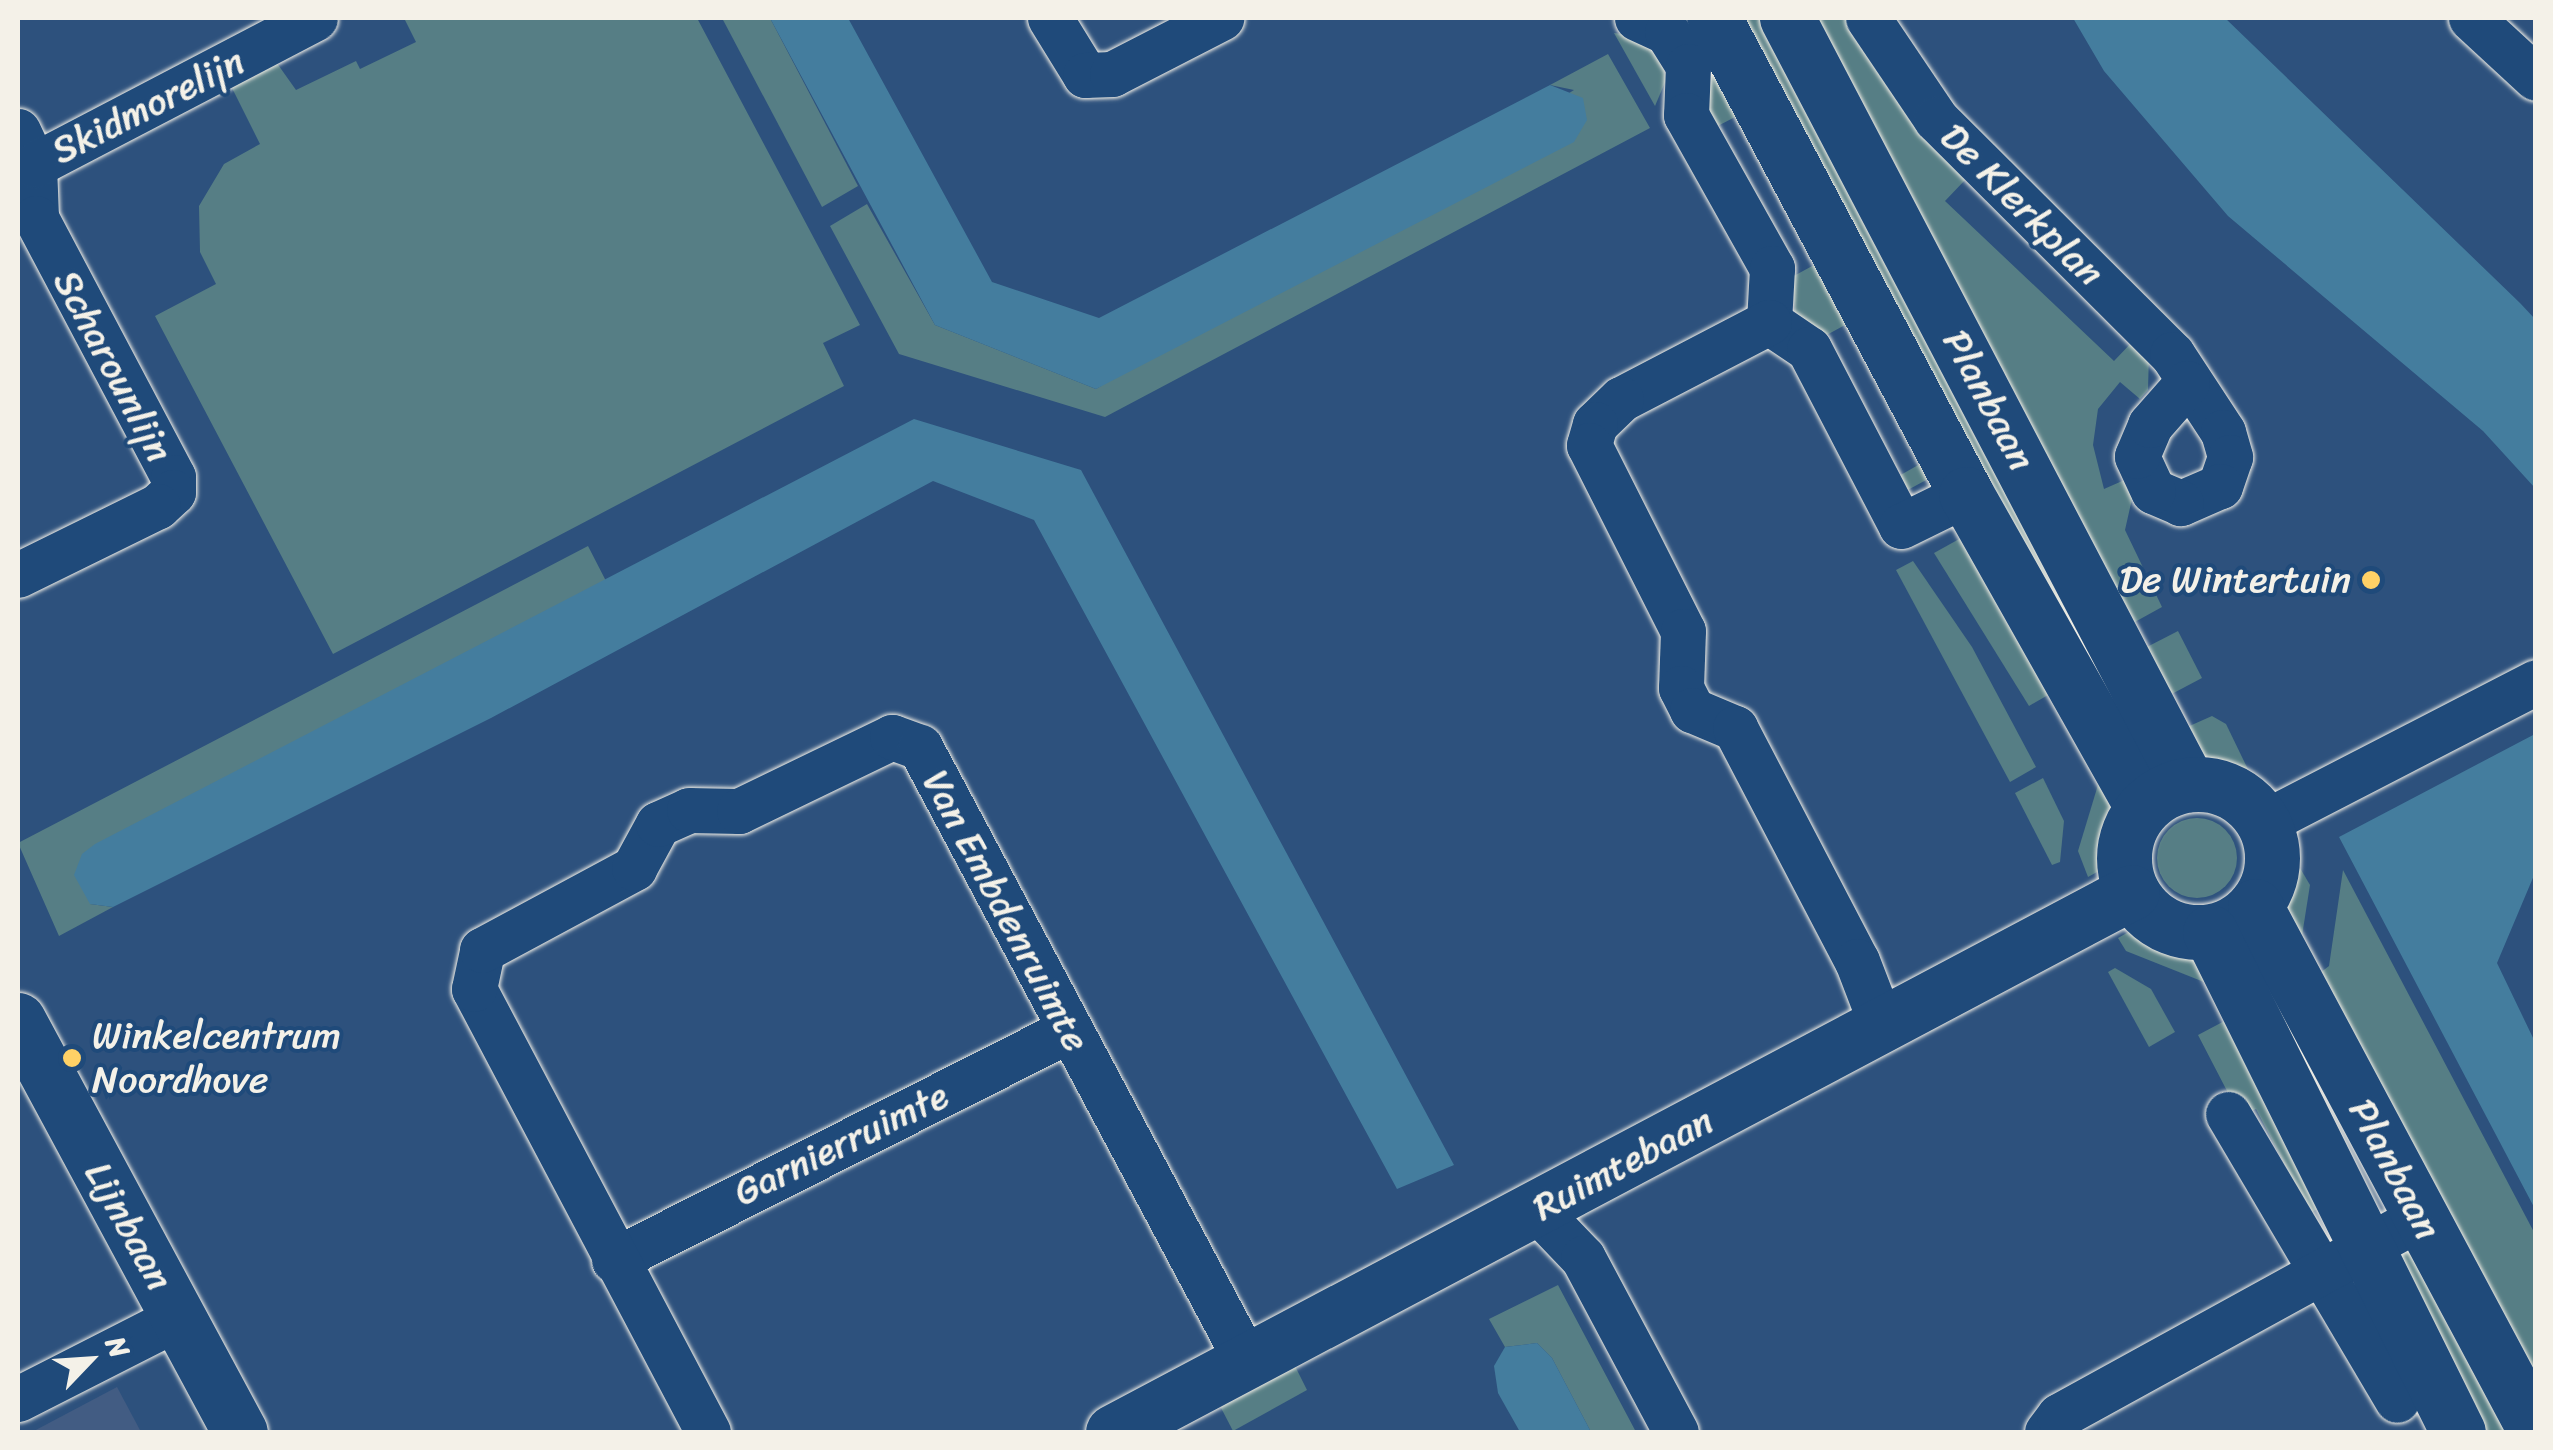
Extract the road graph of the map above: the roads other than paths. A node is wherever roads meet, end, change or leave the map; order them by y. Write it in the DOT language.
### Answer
graph roads {
  1 [pos="315,18"];
  2 [pos="1050,18"];
  3 [pos="1221,18"];
  4 [pos="1637,18"];
  5 [pos="1714,18"];
  6 [pos="1788,18"];
  7 [pos="1868,18"];
  8 [pos="2471,18"];
  9 [pos="2536,78"];
  10 [pos="26,148"];
  11 [pos="1769,322"];
  12 [pos="2188,383"];
  13 [pos="1966,494"];
  14 [pos="18,575"];
  15 [pos="2536,682"];
  16 [pos="2165,796"];
  17 [pos="2264,824"];
  18 [pos="2132,892"];
  19 [pos="2232,919"];
  20 [pos="18,1020"];
  21 [pos="1882,1026"];
  22 [pos="1068,1030"];
  23 [pos="2228,1114"];
  24 [pos="1537,1210"];
  25 [pos="2420,1218"];
  26 [pos="614,1260"];
  27 [pos="2342,1261"];
  28 [pos="179,1317"];
  29 [pos="1248,1364"];
  30 [pos="18,1400"];
  31 [pos="2398,1400"];
  32 [pos="240,1432"];
  33 [pos="708,1432"];
  34 [pos="1112,1432"];
  35 [pos="1676,1432"];
  36 [pos="2048,1432"];
  37 [pos="2458,1432"];
  38 [pos="2536,1432"];
  1 -- 10 [label="street, Skidmorelijn"];
  2 -- 3 [label="street"];
  4 -- 11 [label="street"];
  5 -- 13 [label="street, Planbaan"];
  6 -- 16 [label="street, Planbaan"];
  7 -- 12 [label="street, De Klerkplan"];
  8 -- 9 [label="street"];
  10 -- 14 [label="street, Scharounlijn"];
  11 -- 13 [label="street, Planbaan"];
  11 -- 21 [label="street"];
  13 -- 16 [label="street, Planbaan"];
  15 -- 17 [label="street"];
  16 -- 17 [label="street"];
  16 -- 18 [label="street"];
  17 -- 19 [label="street"];
  18 -- 19 [label="street"];
  18 -- 21 [label="street, Ruimtebaan"];
  19 -- 25 [label="street, Planbaan"];
  19 -- 27 [label="street, Planbaan"];
  20 -- 28 [label="street, Lijnbaan"];
  21 -- 24 [label="street, Ruimtebaan"];
  22 -- 26 [label="street, Garnierruimte"];
  22 -- 26 [label="street, Van Embdenruimte"];
  22 -- 29 [label="street, Van Embdenruimte"];
  23 -- 27 [label="street"];
  24 -- 29 [label="street, Ruimtebaan"];
  24 -- 35 [label="street"];
  25 -- 27 [label="street"];
  25 -- 38 [label="street, Planbaan"];
  26 -- 33 [label="street, Van Embdenruimte"];
  27 -- 31 [label="street"];
  27 -- 36 [label="street"];
  27 -- 37 [label="street, Planbaan"];
  28 -- 30 [label="street"];
  28 -- 32 [label="street, Lijnbaan"];
  29 -- 34 [label="street, Ruimtebaan"];
}
